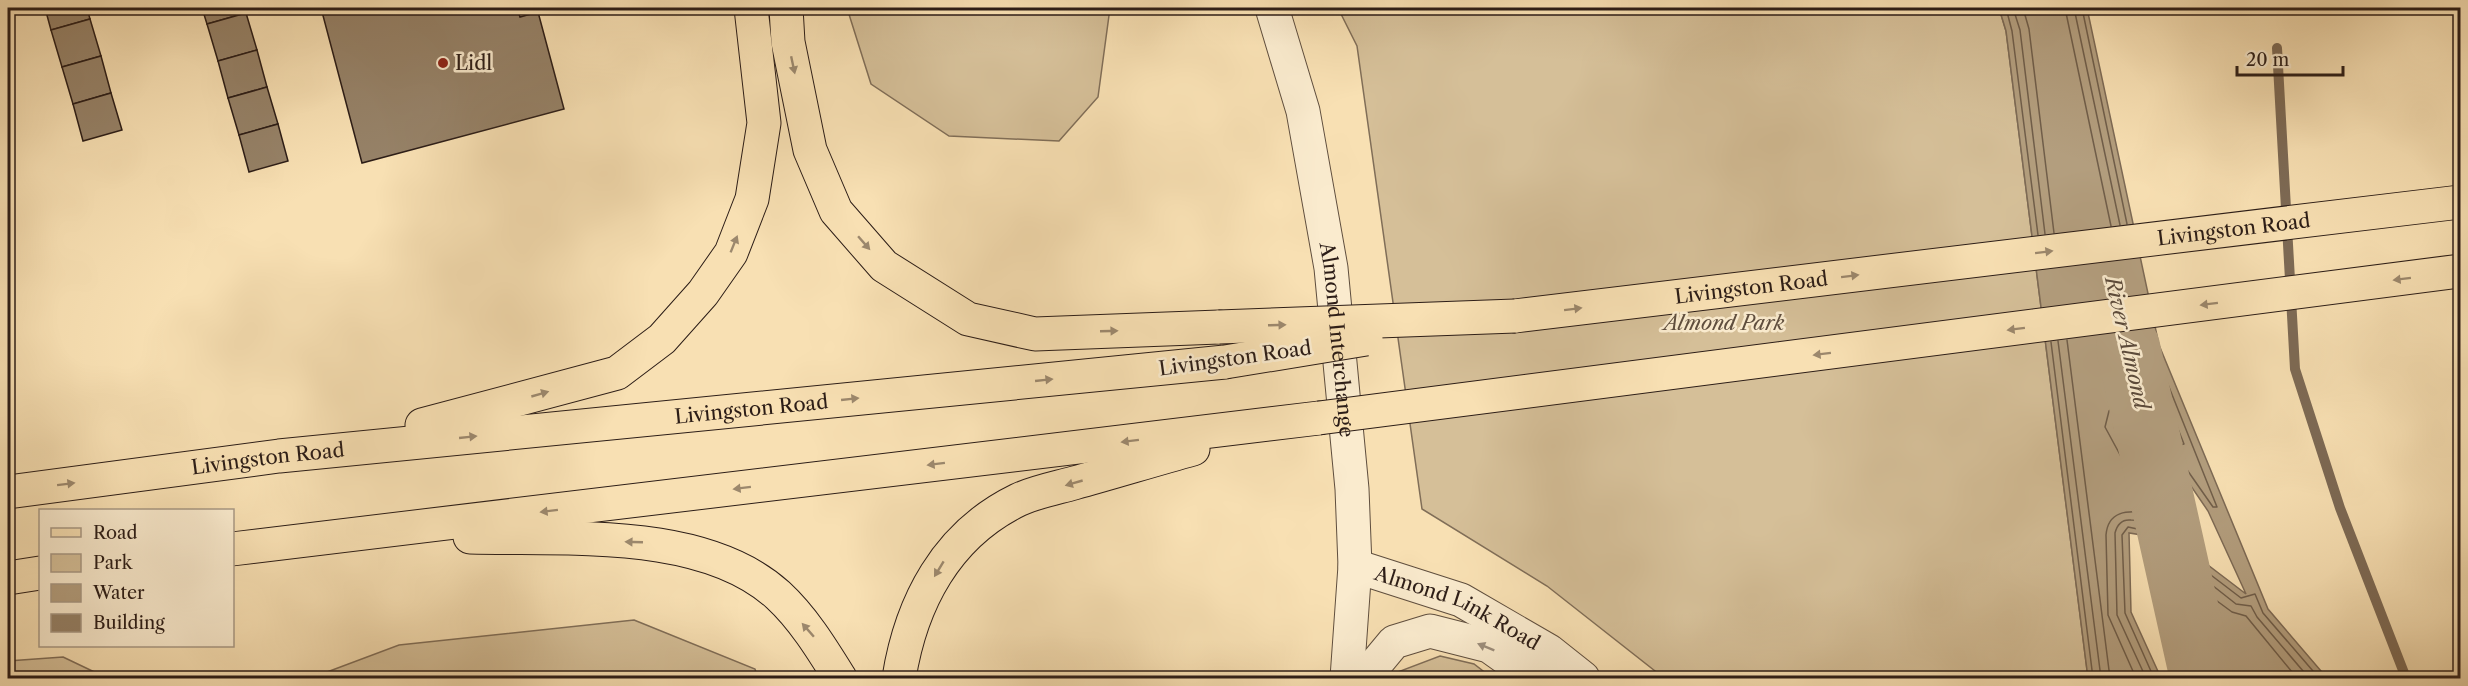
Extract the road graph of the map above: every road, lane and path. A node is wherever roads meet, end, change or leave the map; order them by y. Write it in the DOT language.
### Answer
graph roads {
  1 [pos="751,8"];
  2 [pos="786,8"];
  3 [pos="1272,8"];
  4 [pos="2460,183"];
  5 [pos="2460,202"];
  6 [pos="2167,237"];
  7 [pos="2460,271"];
  8 [pos="1515,316"];
  9 [pos="1230,433"];
  10 [pos="279,456"];
  11 [pos="8,492"];
  12 [pos="361,534"];
  13 [pos="234,549"];
  14 [pos="1355,566"];
  15 [pos="39,573"];
  16 [pos="8,578"];
  17 [pos="840,678"];
  18 [pos="899,678"];
  19 [pos="1347,678"];
  20 [pos="1364,678"];
  21 [pos="1534,678"];
  22 [pos="1583,678"];
  10 -- 1 [label="main road, one-way"];
  2 -- 8 [label="main road, one-way, bridge"];
  3 -- 14 [label="street, Almond Interchange"];
  4 -- 6 [label="main road"];
  5 -- 6 [label="main road, Livingston Road"];
  8 -- 6 [label="main road, Livingston Road, one-way"];
  7 -- 9 [label="main road, one-way, bridge"];
  10 -- 8 [label="main road, Livingston Road, one-way, bridge"];
  9 -- 12 [label="main road, one-way"];
  9 -- 18 [label="main road, one-way"];
  11 -- 10 [label="main road, Livingston Road, one-way"];
  12 -- 13 [label="main road"];
  17 -- 12 [label="main road, one-way"];
  14 -- 19 [label="street, Almond Interchange"];
  14 -- 22 [label="street, Almond Link Road"];
  15 -- 16 [label="main road"];
  21 -- 20 [label="street, Almond Link Road, one-way"];
}
